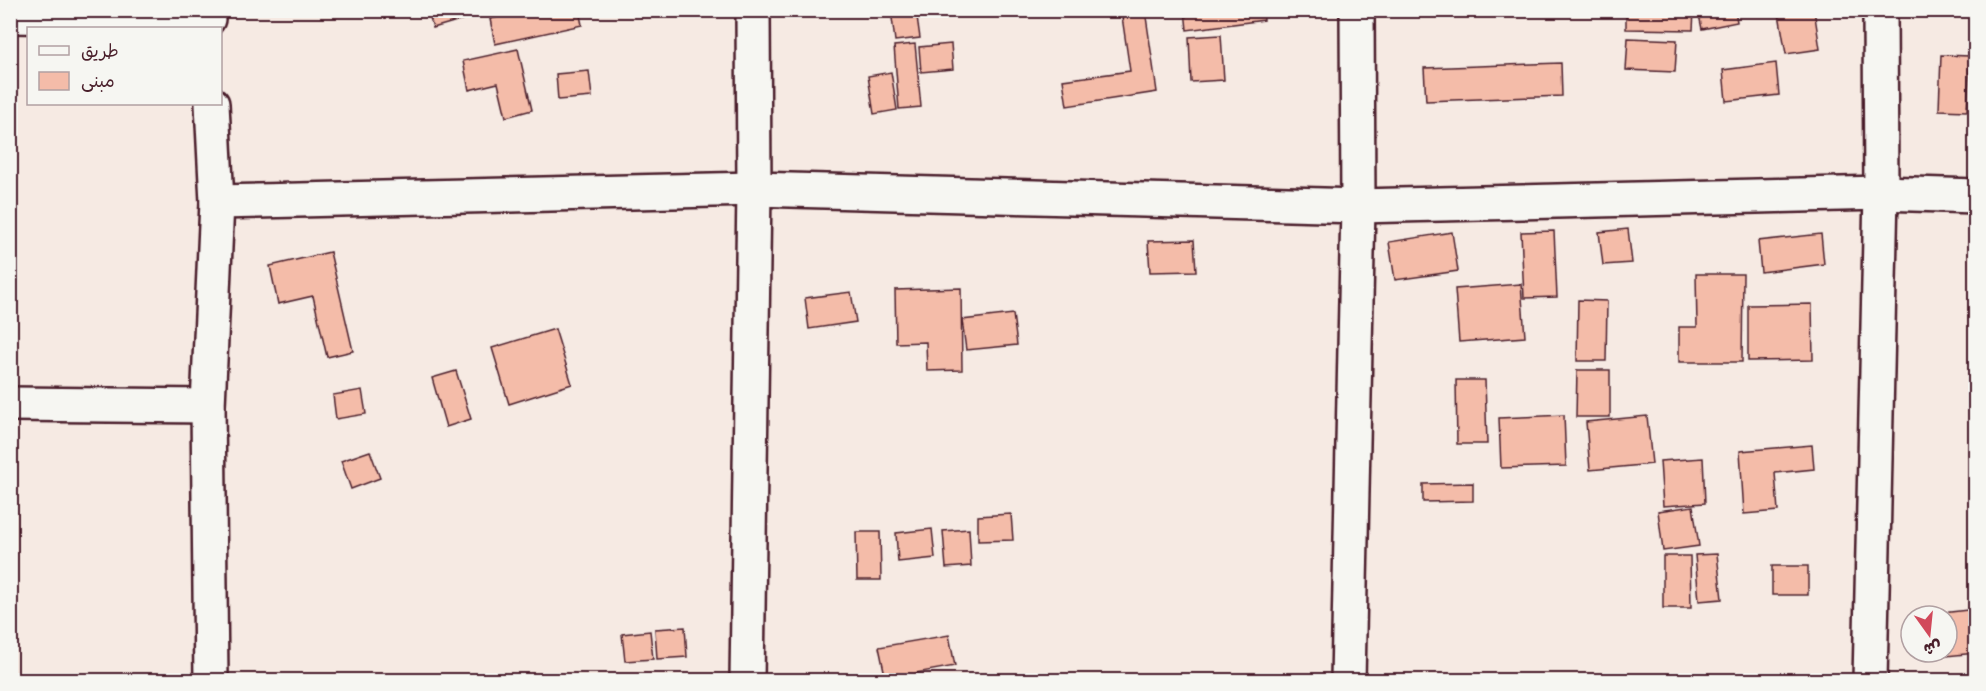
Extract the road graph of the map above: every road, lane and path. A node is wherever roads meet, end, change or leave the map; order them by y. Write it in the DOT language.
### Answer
graph roads {
  1 [pos="753,10"];
  2 [pos="1357,10"];
  3 [pos="1880,10"];
  4 [pos="10,16"];
  5 [pos="208,19"];
  6 [pos="212,105"];
  7 [pos="754,189"];
  8 [pos="1881,193"];
  9 [pos="1976,196"];
  10 [pos="217,202"];
  11 [pos="1358,206"];
  12 [pos="10,404"];
  13 [pos="208,406"];
  14 [pos="211,681"];
  15 [pos="747,681"];
  16 [pos="1348,681"];
  17 [pos="1870,681"];
  1 -- 7 [label="street"];
  2 -- 11 [label="street"];
  3 -- 8 [label="street"];
  4 -- 5 [label="street"];
  6 -- 10 [label="street"];
  7 -- 10 [label="street"];
  7 -- 11 [label="street"];
  7 -- 15 [label="street"];
  8 -- 9 [label="street"];
  8 -- 11 [label="street"];
  8 -- 17 [label="street"];
  10 -- 13 [label="street"];
  11 -- 16 [label="street"];
  12 -- 13 [label="street"];
  13 -- 14 [label="street"];
}
